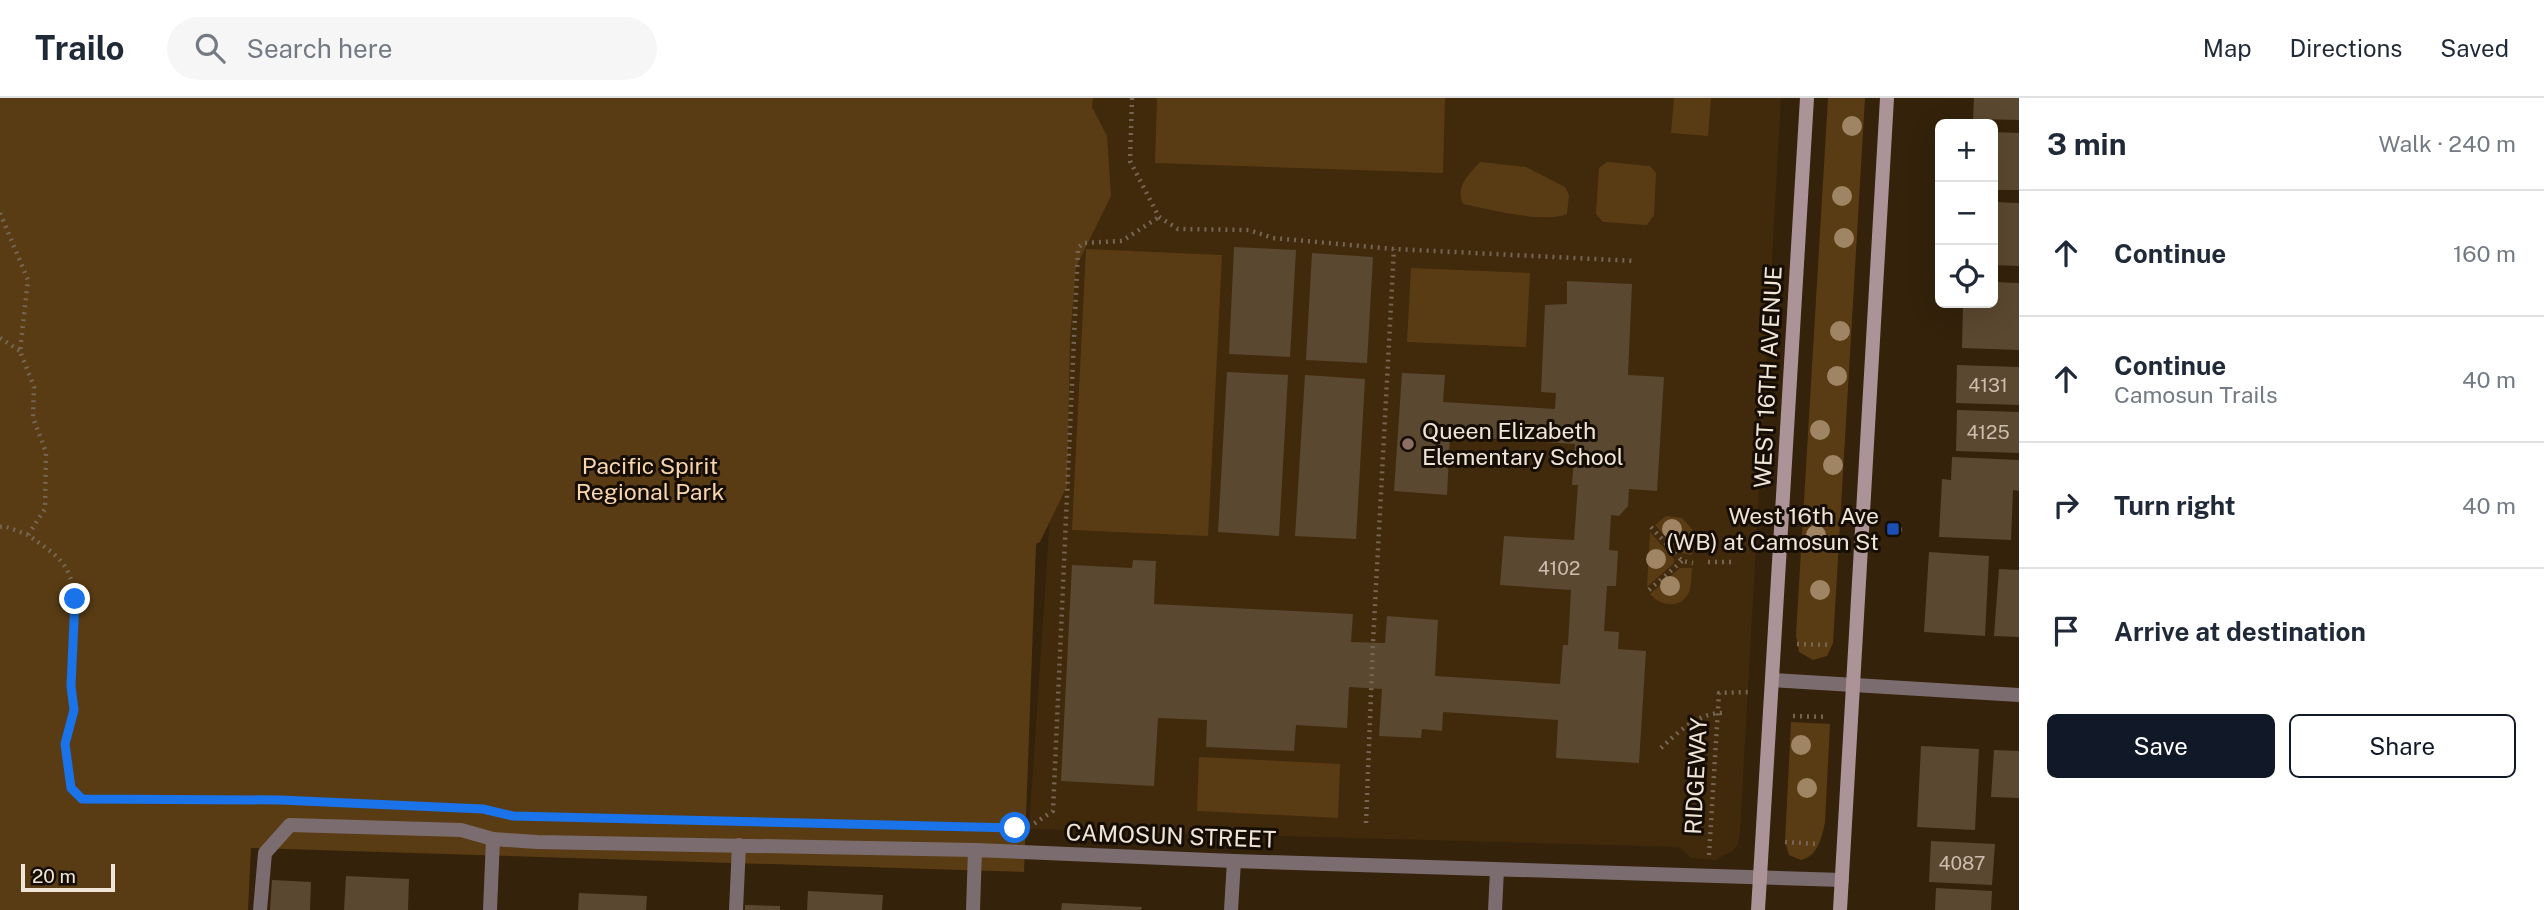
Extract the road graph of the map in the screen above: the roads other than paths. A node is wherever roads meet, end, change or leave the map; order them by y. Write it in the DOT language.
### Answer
graph roads {
  1 [pos="1807,98"];
  2 [pos="1887,98"];
  3 [pos="1772,680"];
  4 [pos="1854,685"];
  5 [pos="2019,695"];
  6 [pos="493,839"];
  7 [pos="739,845"];
  8 [pos="975,850"];
  9 [pos="1234,861"];
  10 [pos="1497,870"];
  11 [pos="1760,878"];
  12 [pos="1842,880"];
  13 [pos="260,910"];
  14 [pos="490,910"];
  15 [pos="736,910"];
  16 [pos="973,910"];
  17 [pos="1231,910"];
  18 [pos="1495,910"];
  19 [pos="1758,910"];
  20 [pos="1840,910"];
  1 -- 3 [label="main road, WEST 16TH AVENUE"];
  2 -- 4 [label="main road"];
  3 -- 4 [label="street"];
  3 -- 11 [label="main road, WEST 16TH AVENUE"];
  4 -- 5 [label="street"];
  4 -- 12 [label="main road"];
  6 -- 7 [label="street, CAMOSUN STREET"];
  6 -- 13 [label="street, CAMOSUN STREET"];
  6 -- 14 [label="street"];
  7 -- 8 [label="street, CAMOSUN STREET"];
  7 -- 15 [label="street"];
  8 -- 9 [label="street, CAMOSUN STREET"];
  8 -- 16 [label="street"];
  9 -- 10 [label="street, CAMOSUN STREET"];
  9 -- 17 [label="street"];
  10 -- 11 [label="street, CAMOSUN STREET"];
  10 -- 18 [label="street"];
  11 -- 12 [label="street, CAMOSUN STREET"];
  11 -- 19 [label="main road, WEST 16TH AVENUE"];
  12 -- 20 [label="main road"];
}
